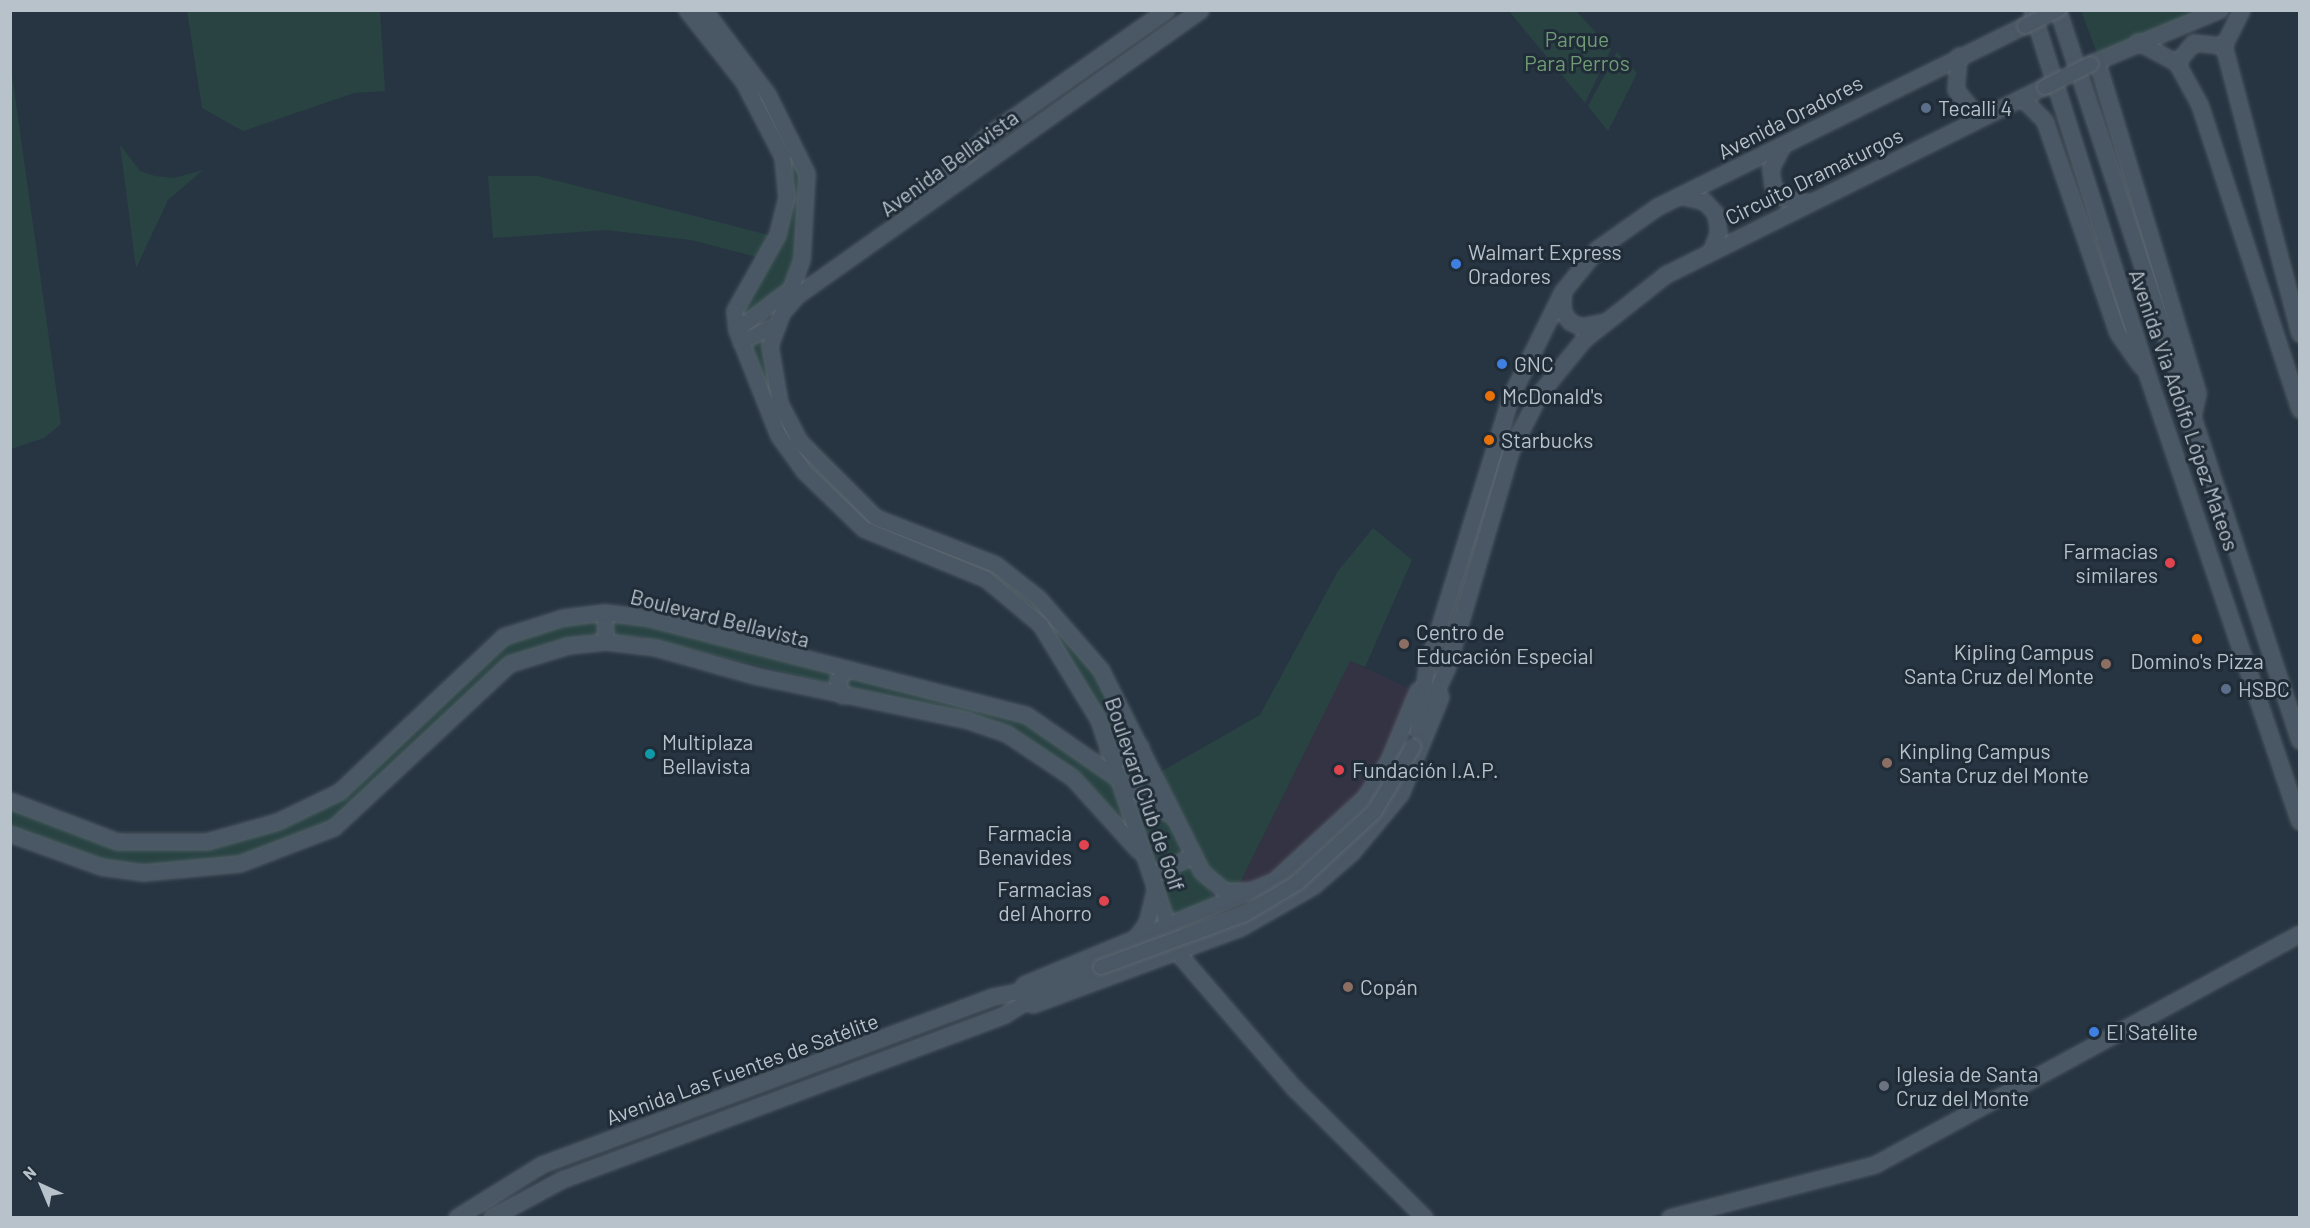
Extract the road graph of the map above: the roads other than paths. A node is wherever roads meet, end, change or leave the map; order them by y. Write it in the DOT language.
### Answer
graph roads {
  1 [pos="687,10"];
  2 [pos="704,10"];
  3 [pos="1167,10"];
  4 [pos="1201,10"];
  5 [pos="2032,10"];
  6 [pos="2058,10"];
  7 [pos="2220,10"];
  8 [pos="2242,10"];
  9 [pos="1184,15"];
  10 [pos="2138,42"];
  11 [pos="2224,46"];
  12 [pos="1959,56"];
  13 [pos="2094,62"];
  14 [pos="2177,63"];
  15 [pos="2022,98"];
  16 [pos="1979,118"];
  17 [pos="1785,144"];
  18 [pos="1680,196"];
  19 [pos="1807,202"];
  20 [pos="778,235"];
  21 [pos="803,239"];
  22 [pos="1712,250"];
  23 [pos="1563,292"];
  24 [pos="788,293"];
  25 [pos="1602,322"];
  26 [pos="772,332"];
  27 [pos="2300,334"];
  28 [pos="739,336"];
  29 [pos="2147,373"];
  30 [pos="2300,410"];
  31 [pos="2191,425"];
  32 [pos="606,612"];
  33 [pos="606,642"];
  34 [pos="818,665"];
  35 [pos="1427,669"];
  36 [pos="1447,669"];
  37 [pos="847,670"];
  38 [pos="814,689"];
  39 [pos="843,696"];
  40 [pos="1418,730"];
  41 [pos="2300,741"];
  42 [pos="1141,747"];
  43 [pos="1108,750"];
  44 [pos="1117,773"];
  45 [pos="10,801"];
  46 [pos="1175,818"];
  47 [pos="2300,822"];
  48 [pos="10,834"];
  49 [pos="1194,856"];
  50 [pos="1145,860"];
  51 [pos="1154,879"];
  52 [pos="1219,889"];
  53 [pos="1254,891"];
  54 [pos="1228,904"];
  55 [pos="1168,928"];
  56 [pos="1241,928"];
  57 [pos="2300,934"];
  58 [pos="1129,943"];
  59 [pos="1177,952"];
  60 [pos="1132,968"];
  61 [pos="1053,985"];
  62 [pos="993,997"];
  63 [pos="1005,1015"];
  64 [pos="806,1066"];
  65 [pos="814,1088"];
  66 [pos="457,1218"];
  67 [pos="492,1218"];
  68 [pos="1425,1218"];
  69 [pos="1670,1218"];
  1 -- 20 [label="main road"];
  2 -- 21 [label="main road"];
  3 -- 24 [label="main road, Avenida Bellavista"];
  4 -- 9 [label="main road, Avenida Bellavista"];
  5 -- 29 [label="main road, Avenida Via Adolfo López Mateos"];
  6 -- 12 [label="main road, Avenida Oradores, bridge"];
  6 -- 31 [label="main road, Avenida Via Adolfo López Mateos"];
  7 -- 10 [label="main road, Circuito Dramaturgos"];
  8 -- 11 [label="main road"];
  9 -- 26 [label="main road, Avenida Bellavista"];
  10 -- 13 [label="main road, Circuito Dramaturgos"];
  10 -- 14 [label="main road"];
  11 -- 14 [label="main road"];
  11 -- 27 [label="main road"];
  12 -- 16 [label="main road"];
  12 -- 17 [label="main road, Avenida Oradores"];
  13 -- 15 [label="main road, Circuito Dramaturgos, bridge"];
  13 -- 31 [label="main road"];
  14 -- 30 [label="main road"];
  15 -- 16 [label="main road, Circuito Dramaturgos"];
  15 -- 29 [label="main road"];
  16 -- 19 [label="main road, Circuito Dramaturgos"];
  17 -- 18 [label="main road, Avenida Oradores"];
  17 -- 19 [label="main road"];
  18 -- 22 [label="main road"];
  18 -- 23 [label="main road, Avenida Oradores"];
  19 -- 22 [label="main road, Circuito Dramaturgos"];
  20 -- 21 [label="main road"];
  20 -- 28 [label="main road"];
  21 -- 24 [label="main road"];
  22 -- 25 [label="main road, Circuito Dramaturgos"];
  23 -- 25 [label="main road"];
  23 -- 35 [label="main road, Avenida Las Fuentes de Satélite"];
  24 -- 26 [label="main road"];
  24 -- 28 [label="main road, Avenida Bellavista"];
  25 -- 36 [label="main road, Avenida Las Fuentes de Satélite"];
  26 -- 28 [label="main road"];
  26 -- 42 [label="main road, Boulevard Club de Golf"];
  28 -- 43 [label="main road, Boulevard Club de Golf"];
  29 -- 47 [label="main road, Avenida Via Adolfo López Mateos"];
  31 -- 41 [label="main road, Avenida Via Adolfo López Mateos"];
  32 -- 33 [label="main road"];
  32 -- 34 [label="main road, Boulevard Bellavista"];
  32 -- 45 [label="main road, Boulevard Bellavista"];
  33 -- 38 [label="main road"];
  33 -- 48 [label="main road"];
  34 -- 37 [label="main road, Boulevard Bellavista"];
  34 -- 38 [label="main road"];
  35 -- 40 [label="main road, Avenida Las Fuentes de Satélite"];
  35 -- 53 [label="main road"];
  36 -- 40 [label="main road, Avenida Las Fuentes de Satélite"];
  36 -- 56 [label="main road"];
  37 -- 39 [label="main road"];
  37 -- 44 [label="main road, Boulevard Bellavista"];
  38 -- 39 [label="main road"];
  39 -- 50 [label="main road"];
  40 -- 61 [label="main road, Avenida Las Fuentes de Satélite, bridge"];
  42 -- 43 [label="main road"];
  42 -- 46 [label="main road, Boulevard Club de Golf"];
  43 -- 44 [label="main road, Boulevard Club de Golf"];
  44 -- 46 [label="main road, Boulevard Bellavista"];
  44 -- 50 [label="main road, Boulevard Club de Golf"];
  46 -- 49 [label="main road, Boulevard Club de Golf"];
  49 -- 51 [label="main road"];
  49 -- 52 [label="main road, Boulevard Club de Golf"];
  50 -- 51 [label="main road, Boulevard Club de Golf"];
  51 -- 55 [label="main road, Boulevard Club de Golf"];
  51 -- 58 [label="main road"];
  52 -- 53 [label="main road, Boulevard Club de Golf"];
  52 -- 54 [label="main road"];
  53 -- 54 [label="main road"];
  54 -- 55 [label="main road"];
  54 -- 56 [label="main road"];
  54 -- 59 [label="main road"];
  55 -- 58 [label="main road"];
  55 -- 59 [label="main road, Boulevard Club de Golf"];
  56 -- 59 [label="main road"];
  57 -- 69 [label="main road"];
  58 -- 60 [label="main road"];
  58 -- 62 [label="main road"];
  59 -- 60 [label="main road"];
  59 -- 68 [label="main road"];
  60 -- 63 [label="main road"];
  61 -- 62 [label="main road, Avenida Las Fuentes de Satélite"];
  61 -- 63 [label="main road, Avenida Las Fuentes de Satélite"];
  62 -- 64 [label="main road, Avenida Las Fuentes de Satélite"];
  63 -- 65 [label="main road, Avenida Las Fuentes de Satélite"];
  64 -- 65 [label="main road"];
  64 -- 66 [label="main road, Avenida Las Fuentes de Satélite"];
  65 -- 67 [label="main road, Avenida Las Fuentes de Satélite"];
}
